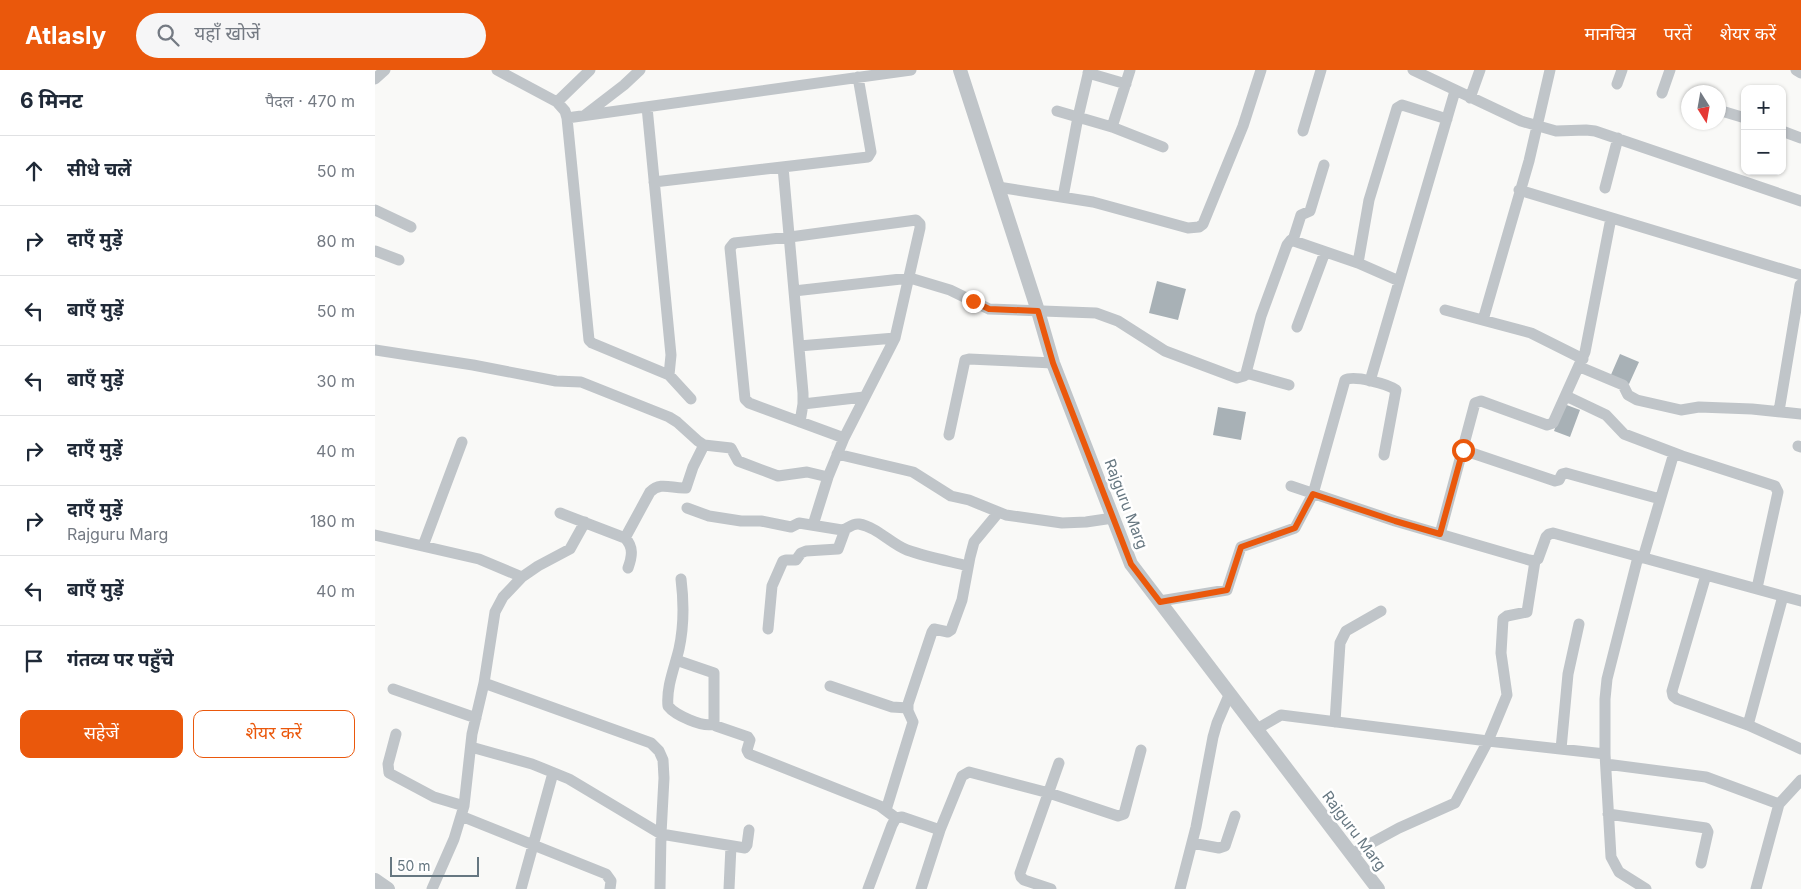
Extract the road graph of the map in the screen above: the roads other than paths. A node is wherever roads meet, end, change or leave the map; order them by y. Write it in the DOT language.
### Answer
graph roads {
  1 [pos="497,70"];
  2 [pos="590,70"];
  3 [pos="640,70"];
  4 [pos="911,70"];
  5 [pos="960,70"];
  6 [pos="1130,70"];
  7 [pos="1261,70"];
  8 [pos="1321,70"];
  9 [pos="1414,70"];
  10 [pos="1480,70"];
  11 [pos="1550,70"];
  12 [pos="1622,70"];
  13 [pos="1670,70"];
  14 [pos="1796,70"];
  15 [pos="1089,72"];
  16 [pos="1801,73"];
  17 [pos="858,77"];
  18 [pos="1126,84"];
  19 [pos="1617,84"];
  20 [pos="1455,91"];
  21 [pos="1662,93"];
  22 [pos="1470,98"];
  23 [pos="557,102"];
  24 [pos="647,107"];
  25 [pos="1057,111"];
  26 [pos="1726,112"];
  27 [pos="584,116"];
  28 [pos="1078,117"];
  29 [pos="1741,117"];
  30 [pos="567,118"];
  31 [pos="1447,118"];
  32 [pos="1537,126"];
  33 [pos="1111,127"];
  34 [pos="1303,131"];
  35 [pos="1786,132"];
  36 [pos="1618,138"];
  37 [pos="1801,138"];
  38 [pos="1163,147"];
  39 [pos="1324,165"];
  40 [pos="783,167"];
  41 [pos="654,182"];
  42 [pos="998,188"];
  43 [pos="1605,188"];
  44 [pos="1519,190"];
  45 [pos="1063,197"];
  46 [pos="1801,200"];
  47 [pos="375,210"];
  48 [pos="1611,218"];
  49 [pos="411,227"];
  50 [pos="790,237"];
  51 [pos="1293,240"];
  52 [pos="375,251"];
  53 [pos="1325,252"];
  54 [pos="399,260"];
  55 [pos="1358,264"];
  56 [pos="1801,275"];
  57 [pos="910,278"];
  58 [pos="1399,281"];
  59 [pos="1801,285"];
  60 [pos="795,291"];
  61 [pos="1445,310"];
  62 [pos="1038,311"];
  63 [pos="1483,320"];
  64 [pos="1297,327"];
  65 [pos="895,338"];
  66 [pos="799,346"];
  67 [pos="375,350"];
  68 [pos="1053,363"];
  69 [pos="1582,363"];
  70 [pos="1246,373"];
  71 [pos="669,375"];
  72 [pos="1370,381"];
  73 [pos="1289,385"];
  74 [pos="864,396"];
  75 [pos="1566,396"];
  76 [pos="691,399"];
  77 [pos="803,404"];
  78 [pos="1779,411"];
  79 [pos="1801,414"];
  80 [pos="800,422"];
  81 [pos="949,435"];
  82 [pos="844,438"];
  83 [pos="462,442"];
  84 [pos="704,445"];
  85 [pos="1463,450"];
  86 [pos="1674,453"];
  87 [pos="837,454"];
  88 [pos="1384,455"];
  89 [pos="828,477"];
  90 [pos="1291,486"];
  91 [pos="1313,494"];
  92 [pos="1660,500"];
  93 [pos="687,508"];
  94 [pos="560,513"];
  95 [pos="998,513"];
  96 [pos="1113,518"];
  97 [pos="585,522"];
  98 [pos="813,525"];
  99 [pos="845,530"];
  100 [pos="1440,534"];
  101 [pos="375,535"];
  102 [pos="625,538"];
  103 [pos="423,546"];
  104 [pos="1640,558"];
  105 [pos="1535,560"];
  106 [pos="968,566"];
  107 [pos="628,568"];
  108 [pos="1706,576"];
  109 [pos="522,577"];
  110 [pos="681,579"];
  111 [pos="1757,588"];
  112 [pos="1783,596"];
  113 [pos="1801,601"];
  114 [pos="1160,602"];
  115 [pos="1381,611"];
  116 [pos="1579,624"];
  117 [pos="769,629"];
  118 [pos="676,660"];
  119 [pos="484,683"];
  120 [pos="830,686"];
  121 [pos="393,689"];
  122 [pos="1230,694"];
  123 [pos="908,708"];
  124 [pos="476,718"];
  125 [pos="1335,722"];
  126 [pos="714,724"];
  127 [pos="1749,725"];
  128 [pos="1257,730"];
  129 [pos="396,734"];
  130 [pos="1488,741"];
  131 [pos="471,747"];
  132 [pos="1801,748"];
  133 [pos="1561,749"];
  134 [pos="1141,750"];
  135 [pos="1605,759"];
  136 [pos="1059,763"];
  137 [pos="553,773"];
  138 [pos="1801,780"];
  139 [pos="1049,792"];
  140 [pos="1779,804"];
  141 [pos="886,810"];
  142 [pos="462,811"];
  143 [pos="1609,814"];
  144 [pos="1235,816"];
  145 [pos="896,818"];
  146 [pos="749,830"];
  147 [pos="940,830"];
  148 [pos="661,834"];
  149 [pos="1192,843"];
  150 [pos="533,845"];
  151 [pos="731,846"];
  152 [pos="1351,854"];
  153 [pos="1701,862"];
  154 [pos="375,880"];
  155 [pos="388,889"];
  156 [pos="433,889"];
  157 [pos="521,889"];
  158 [pos="610,889"];
  159 [pos="660,889"];
  160 [pos="729,889"];
  161 [pos="868,889"];
  162 [pos="921,889"];
  163 [pos="1048,889"];
  164 [pos="1180,889"];
  165 [pos="1378,889"];
  166 [pos="1646,889"];
  167 [pos="1756,889"];
  1 -- 23 [label="street"];
  2 -- 23 [label="street"];
  3 -- 27 [label="street"];
  4 -- 17 [label="street"];
  5 -- 42 [label="street, Rajguru Marg"];
  6 -- 18 [label="street"];
  7 -- 45 [label="street"];
  8 -- 34 [label="street"];
  9 -- 20 [label="street"];
  10 -- 22 [label="street"];
  11 -- 32 [label="street"];
  12 -- 19 [label="street"];
  13 -- 21 [label="street"];
  14 -- 16 [label="street"];
  15 -- 18 [label="street"];
  15 -- 28 [label="street"];
  17 -- 24 [label="street"];
  17 -- 40 [label="street"];
  18 -- 33 [label="street"];
  20 -- 22 [label="street"];
  20 -- 31 [label="street"];
  22 -- 32 [label="street"];
  23 -- 30 [label="street"];
  24 -- 27 [label="street"];
  24 -- 41 [label="street"];
  25 -- 28 [label="street"];
  26 -- 29 [label="street"];
  27 -- 30 [label="street"];
  28 -- 33 [label="street"];
  28 -- 45 [label="street"];
  30 -- 71 [label="street"];
  31 -- 55 [label="street"];
  31 -- 58 [label="street"];
  32 -- 36 [label="street"];
  32 -- 44 [label="street"];
  33 -- 38 [label="street"];
  35 -- 37 [label="street"];
  36 -- 43 [label="street"];
  36 -- 46 [label="street"];
  39 -- 51 [label="street"];
  40 -- 41 [label="street"];
  40 -- 50 [label="street"];
  41 -- 71 [label="street"];
  42 -- 45 [label="street"];
  42 -- 62 [label="street, Rajguru Marg"];
  44 -- 48 [label="street"];
  44 -- 63 [label="street"];
  47 -- 49 [label="street"];
  48 -- 56 [label="street"];
  48 -- 69 [label="street"];
  50 -- 57 [label="street"];
  50 -- 60 [label="street"];
  50 -- 80 [label="street"];
  51 -- 53 [label="street"];
  51 -- 70 [label="street"];
  52 -- 54 [label="street"];
  53 -- 55 [label="street"];
  53 -- 64 [label="street"];
  55 -- 58 [label="street"];
  57 -- 60 [label="street"];
  57 -- 62 [label="street"];
  57 -- 65 [label="street"];
  58 -- 72 [label="street"];
  59 -- 78 [label="street"];
  60 -- 66 [label="street"];
  61 -- 63 [label="street"];
  62 -- 68 [label="street, Rajguru Marg"];
  62 -- 70 [label="street"];
  63 -- 69 [label="street"];
  65 -- 66 [label="street"];
  65 -- 74 [label="street"];
  66 -- 77 [label="street"];
  67 -- 84 [label="street"];
  68 -- 81 [label="street"];
  68 -- 96 [label="street, Rajguru Marg"];
  69 -- 75 [label="street"];
  69 -- 78 [label="street"];
  70 -- 73 [label="street"];
  71 -- 76 [label="street"];
  72 -- 88 [label="street"];
  72 -- 91 [label="street"];
  74 -- 77 [label="street"];
  74 -- 82 [label="street"];
  75 -- 85 [label="street"];
  75 -- 86 [label="street"];
  77 -- 80 [label="street"];
  78 -- 79 [label="street"];
  80 -- 82 [label="street"];
  82 -- 87 [label="street"];
  83 -- 103 [label="street"];
  84 -- 89 [label="street"];
  84 -- 102 [label="street"];
  85 -- 92 [label="street"];
  85 -- 100 [label="street"];
  86 -- 92 [label="street"];
  86 -- 111 [label="street"];
  87 -- 89 [label="street"];
  87 -- 95 [label="street"];
  89 -- 98 [label="street"];
  90 -- 91 [label="street"];
  91 -- 100 [label="street"];
  91 -- 114 [label="street"];
  92 -- 104 [label="street"];
  93 -- 98 [label="street"];
  94 -- 97 [label="street"];
  95 -- 96 [label="street"];
  95 -- 106 [label="street"];
  96 -- 114 [label="street, Rajguru Marg"];
  97 -- 102 [label="street"];
  97 -- 109 [label="street"];
  98 -- 99 [label="street"];
  99 -- 106 [label="street"];
  99 -- 117 [label="street"];
  100 -- 105 [label="street"];
  101 -- 103 [label="street"];
  102 -- 107 [label="street"];
  103 -- 109 [label="street"];
  104 -- 105 [label="street"];
  104 -- 108 [label="street"];
  104 -- 135 [label="street"];
  105 -- 130 [label="street"];
  106 -- 123 [label="street"];
  108 -- 111 [label="street"];
  108 -- 127 [label="street"];
  109 -- 119 [label="street"];
  110 -- 118 [label="street"];
  111 -- 112 [label="street"];
  112 -- 113 [label="street"];
  112 -- 127 [label="street"];
  114 -- 122 [label="street, Rajguru Marg"];
  115 -- 125 [label="street"];
  116 -- 133 [label="street"];
  118 -- 126 [label="street"];
  118 -- 126 [label="street"];
  119 -- 124 [label="street"];
  119 -- 148 [label="street"];
  120 -- 123 [label="street"];
  121 -- 124 [label="street"];
  122 -- 128 [label="street, Rajguru Marg"];
  122 -- 149 [label="street"];
  123 -- 141 [label="street"];
  124 -- 131 [label="street"];
  125 -- 128 [label="street"];
  125 -- 130 [label="street"];
  126 -- 141 [label="street"];
  127 -- 132 [label="street"];
  128 -- 152 [label="street, Rajguru Marg"];
  129 -- 142 [label="street"];
  130 -- 133 [label="street"];
  130 -- 152 [label="street"];
  131 -- 137 [label="street"];
  131 -- 142 [label="street"];
  133 -- 135 [label="street"];
  134 -- 139 [label="street"];
  135 -- 140 [label="street"];
  135 -- 143 [label="street"];
  136 -- 139 [label="street"];
  137 -- 148 [label="street"];
  137 -- 150 [label="street"];
  138 -- 140 [label="street"];
  139 -- 147 [label="street"];
  139 -- 163 [label="street"];
  140 -- 167 [label="street"];
  141 -- 145 [label="street"];
  142 -- 150 [label="street"];
  142 -- 156 [label="street"];
  143 -- 153 [label="street"];
  143 -- 166 [label="street"];
  144 -- 149 [label="street"];
  145 -- 147 [label="street"];
  145 -- 161 [label="street"];
  146 -- 151 [label="street"];
  147 -- 162 [label="street"];
  148 -- 151 [label="street"];
  148 -- 159 [label="street"];
  149 -- 164 [label="street"];
  150 -- 157 [label="street"];
  150 -- 158 [label="street"];
  151 -- 160 [label="street"];
  152 -- 165 [label="street, Rajguru Marg"];
  154 -- 155 [label="street"];
}
